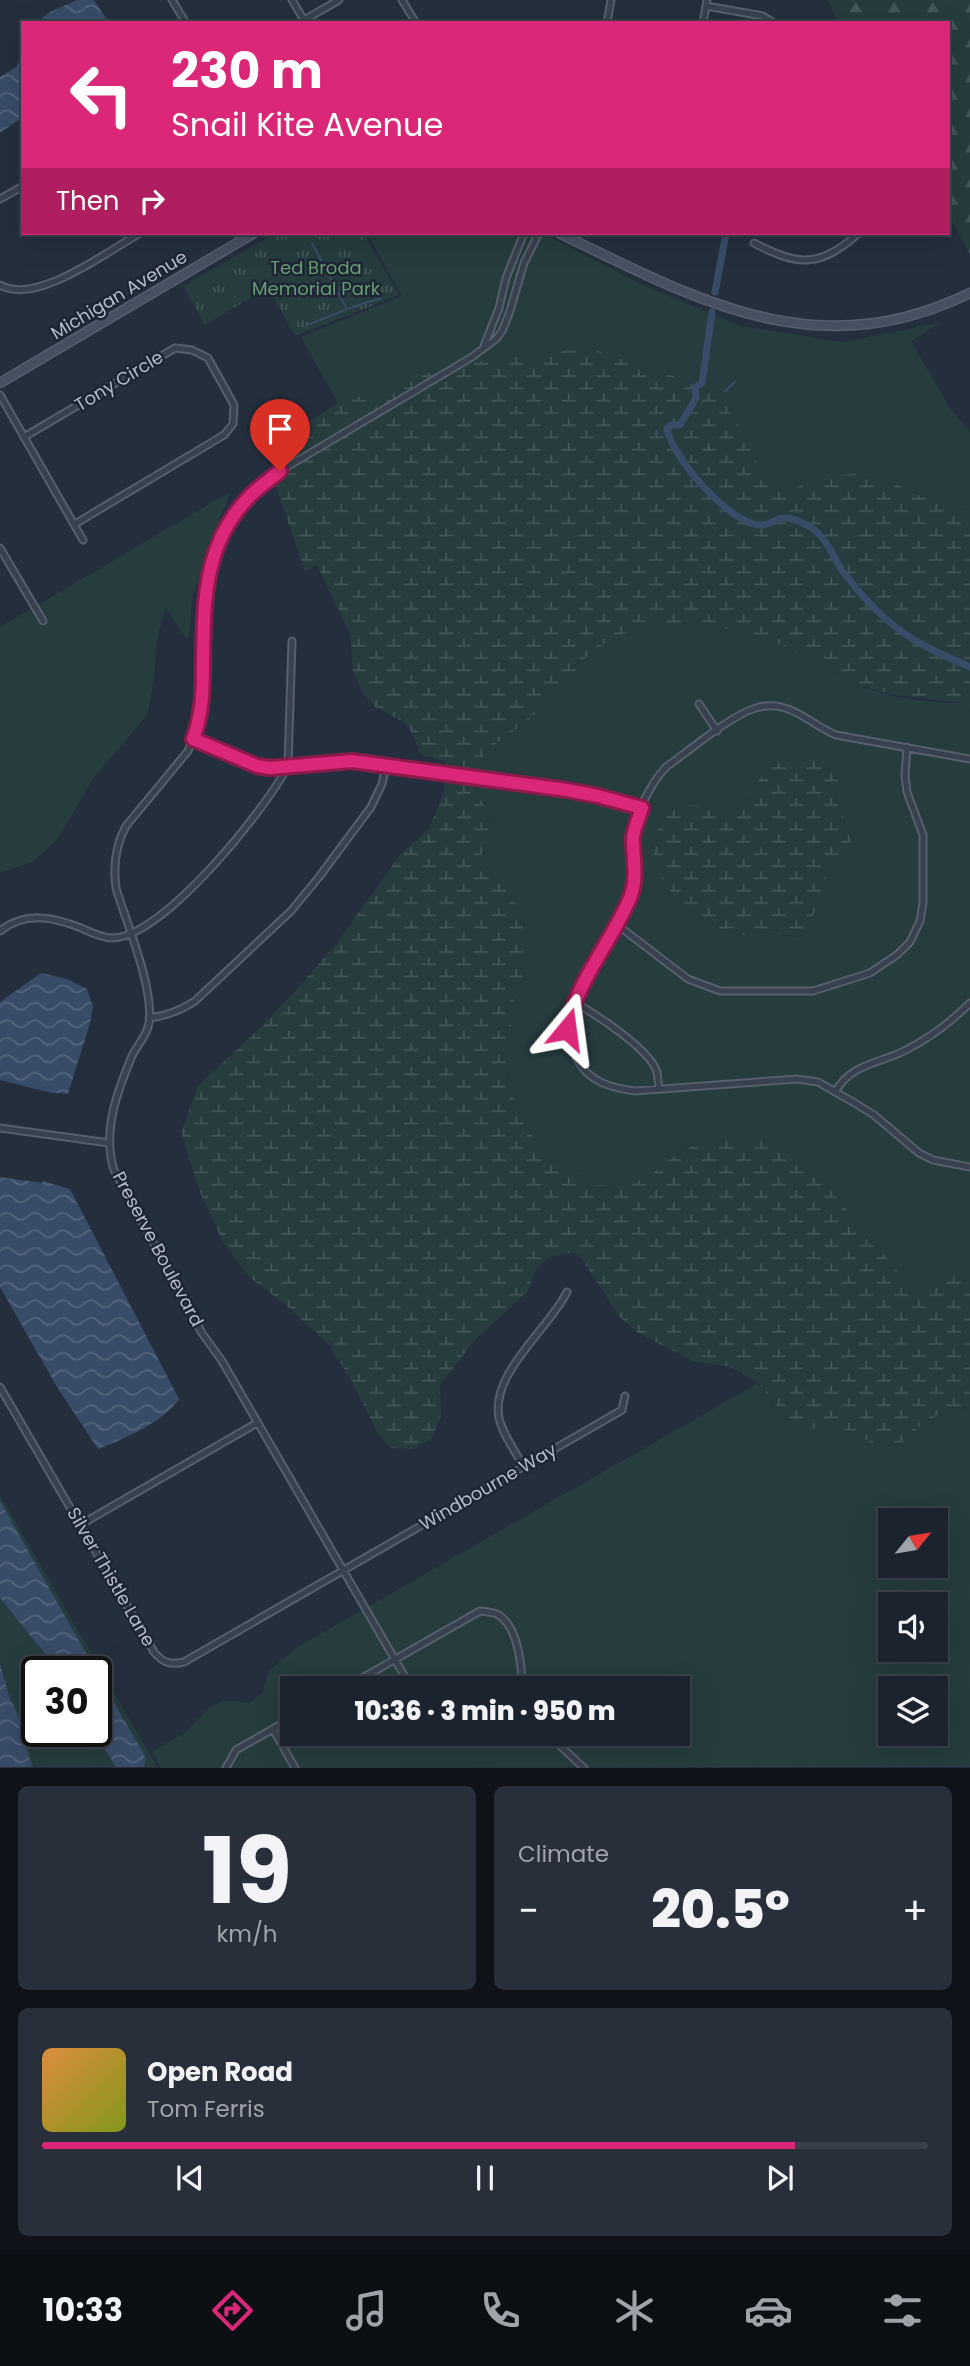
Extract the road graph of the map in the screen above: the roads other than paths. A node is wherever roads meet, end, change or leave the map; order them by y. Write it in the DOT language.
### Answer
graph roads {
  1 [pos="172,0"];
  2 [pos="292,0"];
  3 [pos="339,0"];
  4 [pos="402,0"];
  5 [pos="611,0"];
  6 [pos="707,3"];
  7 [pos="185,21"];
  8 [pos="305,21"];
  9 [pos="415,21"];
  10 [pos="607,21"];
  11 [pos="703,21"];
  12 [pos="771,21"];
  13 [pos="21,187"];
  14 [pos="0,199"];
  15 [pos="137,235"];
  16 [pos="251,235"];
  17 [pos="523,235"];
  18 [pos="538,235"];
  19 [pos="563,235"];
  20 [pos="857,235"];
  21 [pos="754,243"];
  22 [pos="0,285"];
  23 [pos="970,293"];
  24 [pos="484,346"];
  25 [pos="0,383"];
  26 [pos="0,395"];
  27 [pos="24,437"];
  28 [pos="75,524"];
  29 [pos="83,540"];
  30 [pos="0,548"];
  31 [pos="43,621"];
  32 [pos="292,641"];
  33 [pos="699,704"];
  34 [pos="717,731"];
  35 [pos="193,739"];
  36 [pos="907,747"];
  37 [pos="970,759"];
  38 [pos="288,766"];
  39 [pos="386,766"];
  40 [pos="642,808"];
  41 [pos="616,923"];
  42 [pos="0,931"];
  43 [pos="130,935"];
  44 [pos="574,1002"];
  45 [pos="970,1003"];
  46 [pos="149,1017"];
  47 [pos="659,1089"];
  48 [pos="835,1092"];
  49 [pos="0,1128"];
  50 [pos="109,1143"];
  51 [pos="970,1167"];
  52 [pos="567,1292"];
  53 [pos="0,1387"];
  54 [pos="625,1396"];
  55 [pos="257,1423"];
  56 [pos="524,1466"];
  57 [pos="80,1525"];
  58 [pos="343,1571"];
  59 [pos="394,1660"];
  60 [pos="366,1676"];
  61 [pos="404,1676"];
  62 [pos="523,1676"];
  63 [pos="280,1725"];
  64 [pos="273,1729"];
  65 [pos="560,1746"];
  66 [pos="226,1768"];
  67 [pos="295,1768"];
  68 [pos="584,1768"];
  1 -- 7 [label="street"];
  2 -- 8 [label="street"];
  3 -- 8 [label="street"];
  4 -- 9 [label="street"];
  5 -- 10 [label="street"];
  6 -- 11 [label="street"];
  6 -- 12 [label="street"];
  13 -- 14 [label="street"];
  15 -- 22 [label="street"];
  16 -- 25 [label="street, Michigan Avenue"];
  17 -- 24 [label="street"];
  18 -- 24 [label="street, Preserve Boulevard"];
  19 -- 23 [label="street"];
  20 -- 21 [label="street"];
  24 -- 35 [label="street, Preserve Boulevard"];
  26 -- 27 [label="street"];
  27 -- 28 [label="street"];
  27 -- 28 [label="street, Tony Circle"];
  28 -- 29 [label="street"];
  30 -- 31 [label="street"];
  32 -- 38 [label="street"];
  33 -- 34 [label="street"];
  34 -- 36 [label="street"];
  34 -- 40 [label="street"];
  35 -- 38 [label="street"];
  35 -- 43 [label="street, Preserve Boulevard"];
  36 -- 37 [label="street"];
  36 -- 41 [label="street"];
  38 -- 39 [label="street"];
  38 -- 43 [label="street"];
  39 -- 40 [label="street"];
  39 -- 46 [label="street"];
  40 -- 41 [label="street"];
  41 -- 44 [label="street"];
  42 -- 43 [label="street"];
  43 -- 46 [label="street, Preserve Boulevard"];
  44 -- 47 [label="street"];
  44 -- 47 [label="street"];
  45 -- 48 [label="street"];
  46 -- 50 [label="street, Preserve Boulevard"];
  47 -- 48 [label="street"];
  48 -- 51 [label="street"];
  49 -- 50 [label="street"];
  50 -- 55 [label="street, Preserve Boulevard"];
  52 -- 56 [label="street"];
  53 -- 57 [label="street, Silver Thistle Lane"];
  54 -- 56 [label="street, Windbourne Way"];
  55 -- 57 [label="street"];
  55 -- 58 [label="street, Preserve Boulevard"];
  56 -- 58 [label="street, Windbourne Way"];
  57 -- 58 [label="street, Silver Thistle Lane"];
  58 -- 59 [label="street, Preserve Boulevard"];
  59 -- 60 [label="street"];
  59 -- 61 [label="street, Preserve Boulevard"];
  59 -- 62 [label="street"];
  63 -- 64 [label="street"];
  64 -- 66 [label="street"];
  64 -- 67 [label="street"];
  65 -- 68 [label="street"];
}
